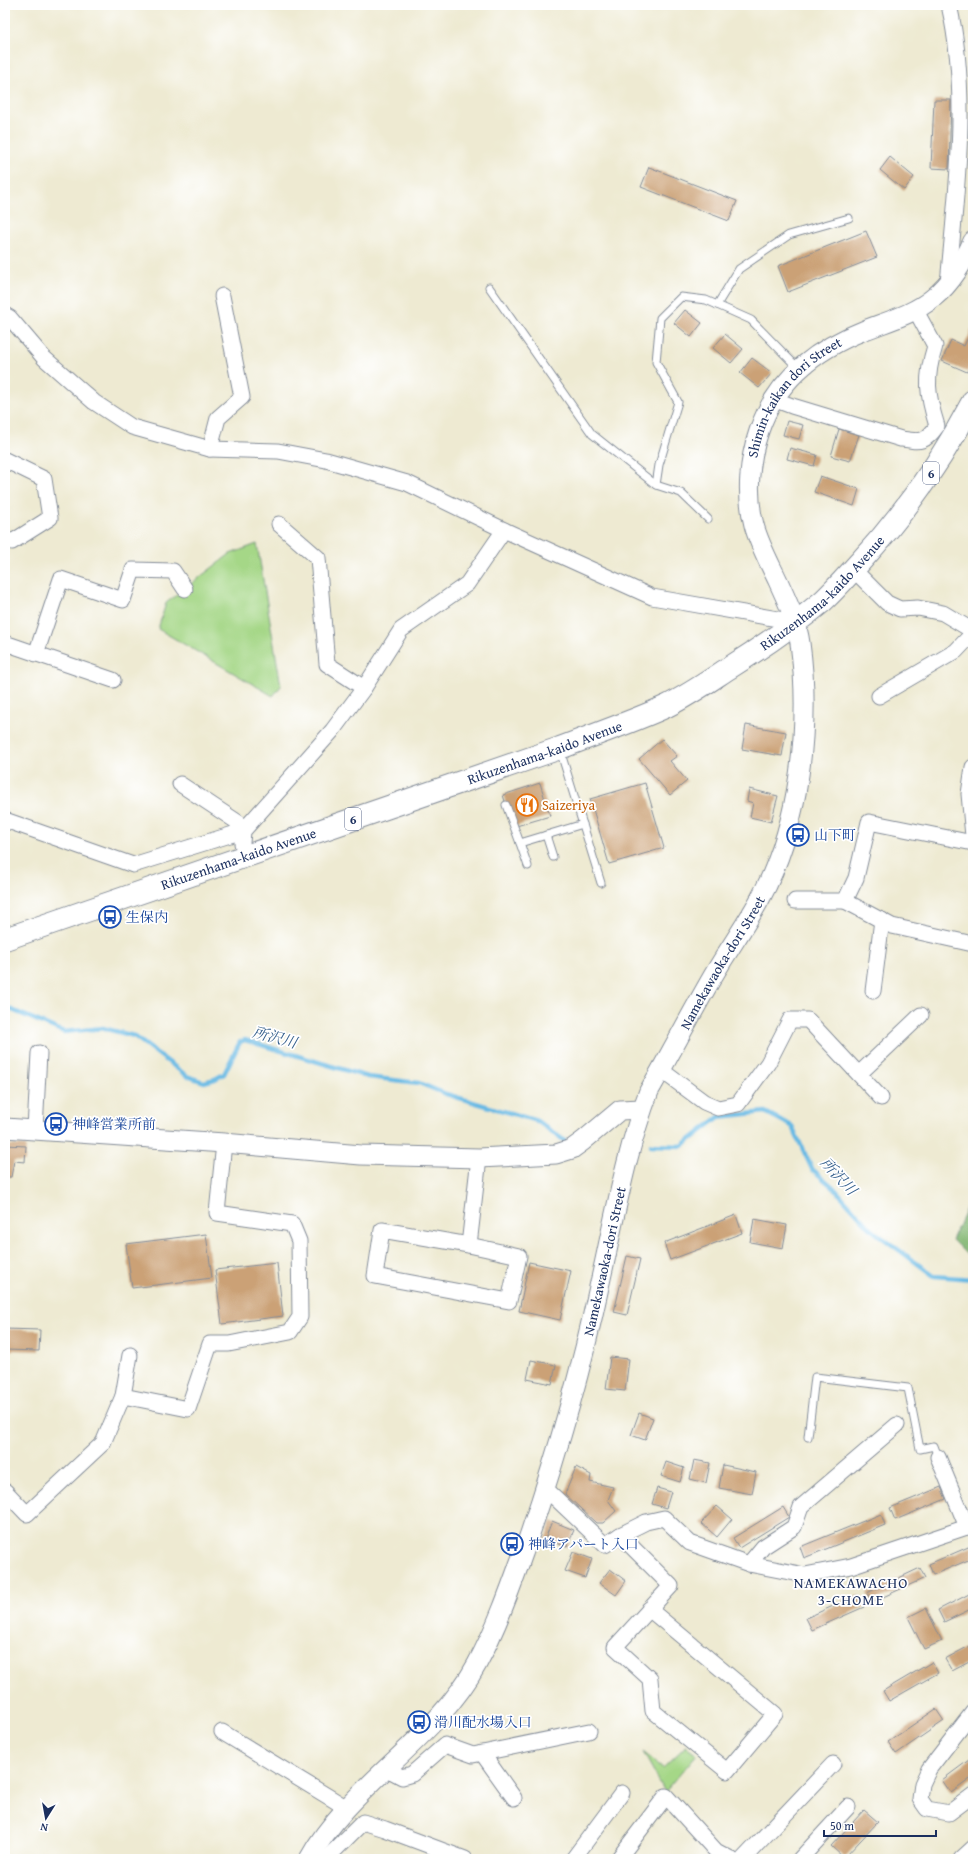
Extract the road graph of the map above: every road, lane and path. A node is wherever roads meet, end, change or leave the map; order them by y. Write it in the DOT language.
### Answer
graph roads {
  1 [pos="950,5"];
  2 [pos="849,218"];
  3 [pos="973,241"];
  4 [pos="948,285"];
  5 [pos="489,287"];
  6 [pos="222,296"];
  7 [pos="717,305"];
  8 [pos="915,309"];
  9 [pos="5,315"];
  10 [pos="799,369"];
  11 [pos="774,399"];
  12 [pos="973,401"];
  13 [pos="210,449"];
  14 [pos="5,460"];
  15 [pos="656,485"];
  16 [pos="708,519"];
  17 [pos="279,524"];
  18 [pos="504,530"];
  19 [pos="5,539"];
  20 [pos="853,570"];
  21 [pos="185,589"];
  22 [pos="795,622"];
  23 [pos="973,632"];
  24 [pos="5,643"];
  25 [pos="36,654"];
  26 [pos="112,680"];
  27 [pos="364,688"];
  28 [pos="879,696"];
  29 [pos="560,748"];
  30 [pos="973,767"];
  31 [pos="180,784"];
  32 [pos="506,804"];
  33 [pos="5,820"];
  34 [pos="583,824"];
  35 [pos="243,831"];
  36 [pos="546,835"];
  37 [pos="973,836"];
  38 [pos="520,843"];
  39 [pos="973,843"];
  40 [pos="245,856"];
  41 [pos="553,857"];
  42 [pos="528,866"];
  43 [pos="601,883"];
  44 [pos="795,901"];
  45 [pos="845,901"];
  46 [pos="882,920"];
  47 [pos="5,939"];
  48 [pos="973,944"];
  49 [pos="873,991"];
  50 [pos="921,1015"];
  51 [pos="39,1053"];
  52 [pos="661,1070"];
  53 [pos="859,1074"];
  54 [pos="881,1098"];
  55 [pos="642,1109"];
  56 [pos="5,1128"];
  57 [pos="35,1130"];
  58 [pos="224,1143"];
  59 [pos="479,1158"];
  60 [pos="469,1245"];
  61 [pos="130,1355"];
  62 [pos="122,1396"];
  63 [pos="897,1425"];
  64 [pos="808,1437"];
  65 [pos="938,1458"];
  66 [pos="546,1489"];
  67 [pos="5,1491"];
  68 [pos="970,1527"];
  69 [pos="620,1535"];
  70 [pos="749,1564"];
  71 [pos="649,1609"];
  72 [pos="973,1712"];
  73 [pos="588,1731"];
  74 [pos="222,1732"];
  75 [pos="482,1753"];
  76 [pos="833,1764"];
  77 [pos="387,1769"];
  78 [pos="622,1793"];
  79 [pos="973,1795"];
  80 [pos="514,1798"];
  81 [pos="848,1807"];
  82 [pos="347,1808"];
  83 [pos="973,1848"];
  84 [pos="310,1857"];
  85 [pos="465,1859"];
  86 [pos="573,1859"];
  87 [pos="618,1859"];
  88 [pos="731,1859"];
  89 [pos="743,1859"];
  90 [pos="800,1859"];
  91 [pos="961,1859"];
  1 -- 4 [label="street"];
  2 -- 7 [label="lane"];
  3 -- 4 [label="street, Shimin-kaikan dori Street"];
  4 -- 8 [label="street, Shimin-kaikan dori Street"];
  5 -- 15 [label="lane"];
  6 -- 13 [label="street"];
  7 -- 10 [label="lane"];
  7 -- 15 [label="lane"];
  8 -- 10 [label="street, Shimin-kaikan dori Street"];
  8 -- 11 [label="street"];
  9 -- 13 [label="street"];
  10 -- 11 [label="street, Shimin-kaikan dori Street"];
  11 -- 22 [label="street, Shimin-kaikan dori Street"];
  12 -- 20 [label="highway, Rikuzenhama-kaido Avenue / 6"];
  13 -- 18 [label="street"];
  14 -- 19 [label="street"];
  15 -- 16 [label="lane"];
  17 -- 27 [label="street"];
  18 -- 22 [label="street"];
  18 -- 27 [label="street"];
  20 -- 22 [label="highway, Rikuzenhama-kaido Avenue / 6"];
  20 -- 23 [label="street"];
  21 -- 25 [label="street"];
  22 -- 29 [label="highway, Rikuzenhama-kaido Avenue / 6"];
  22 -- 52 [label="street, Namekawaoka-dori Street"];
  23 -- 28 [label="street"];
  24 -- 25 [label="street"];
  25 -- 26 [label="street"];
  27 -- 35 [label="street"];
  29 -- 34 [label="lane"];
  29 -- 40 [label="highway, Rikuzenhama-kaido Avenue / 6"];
  30 -- 37 [label="street"];
  31 -- 35 [label="street"];
  32 -- 38 [label="lane"];
  33 -- 35 [label="street"];
  34 -- 36 [label="lane"];
  34 -- 43 [label="lane"];
  35 -- 40 [label="street"];
  36 -- 38 [label="lane"];
  36 -- 41 [label="lane"];
  38 -- 42 [label="lane"];
  39 -- 45 [label="street"];
  40 -- 47 [label="highway, Rikuzenhama-kaido Avenue / 6"];
  44 -- 45 [label="street"];
  45 -- 46 [label="street"];
  46 -- 48 [label="street"];
  46 -- 49 [label="street"];
  50 -- 53 [label="street"];
  51 -- 57 [label="street"];
  52 -- 53 [label="street"];
  52 -- 55 [label="street, Namekawaoka-dori Street"];
  53 -- 54 [label="street"];
  55 -- 59 [label="street"];
  55 -- 66 [label="street, Namekawaoka-dori Street"];
  56 -- 57 [label="street"];
  57 -- 58 [label="street"];
  58 -- 59 [label="street"];
  58 -- 62 [label="street"];
  59 -- 60 [label="street"];
  60 -- 60 [label="street"];
  61 -- 62 [label="street"];
  62 -- 67 [label="street"];
  63 -- 70 [label="street"];
  64 -- 65 [label="lane"];
  65 -- 68 [label="street"];
  66 -- 69 [label="street"];
  66 -- 77 [label="street, Namekawaoka-dori Street"];
  68 -- 70 [label="street"];
  69 -- 70 [label="street"];
  69 -- 71 [label="street"];
  71 -- 71 [label="street"];
  72 -- 79 [label="street"];
  73 -- 75 [label="street"];
  74 -- 82 [label="street"];
  75 -- 77 [label="street"];
  75 -- 80 [label="street"];
  76 -- 89 [label="street"];
  77 -- 82 [label="street, Namekawaoka-dori Street"];
  78 -- 86 [label="street"];
  81 -- 90 [label="street"];
  82 -- 84 [label="street, Namekawaoka-dori Street"];
  83 -- 91 [label="street"];
  84 -- 85 [label="street"];
  87 -- 88 [label="street"];
}
